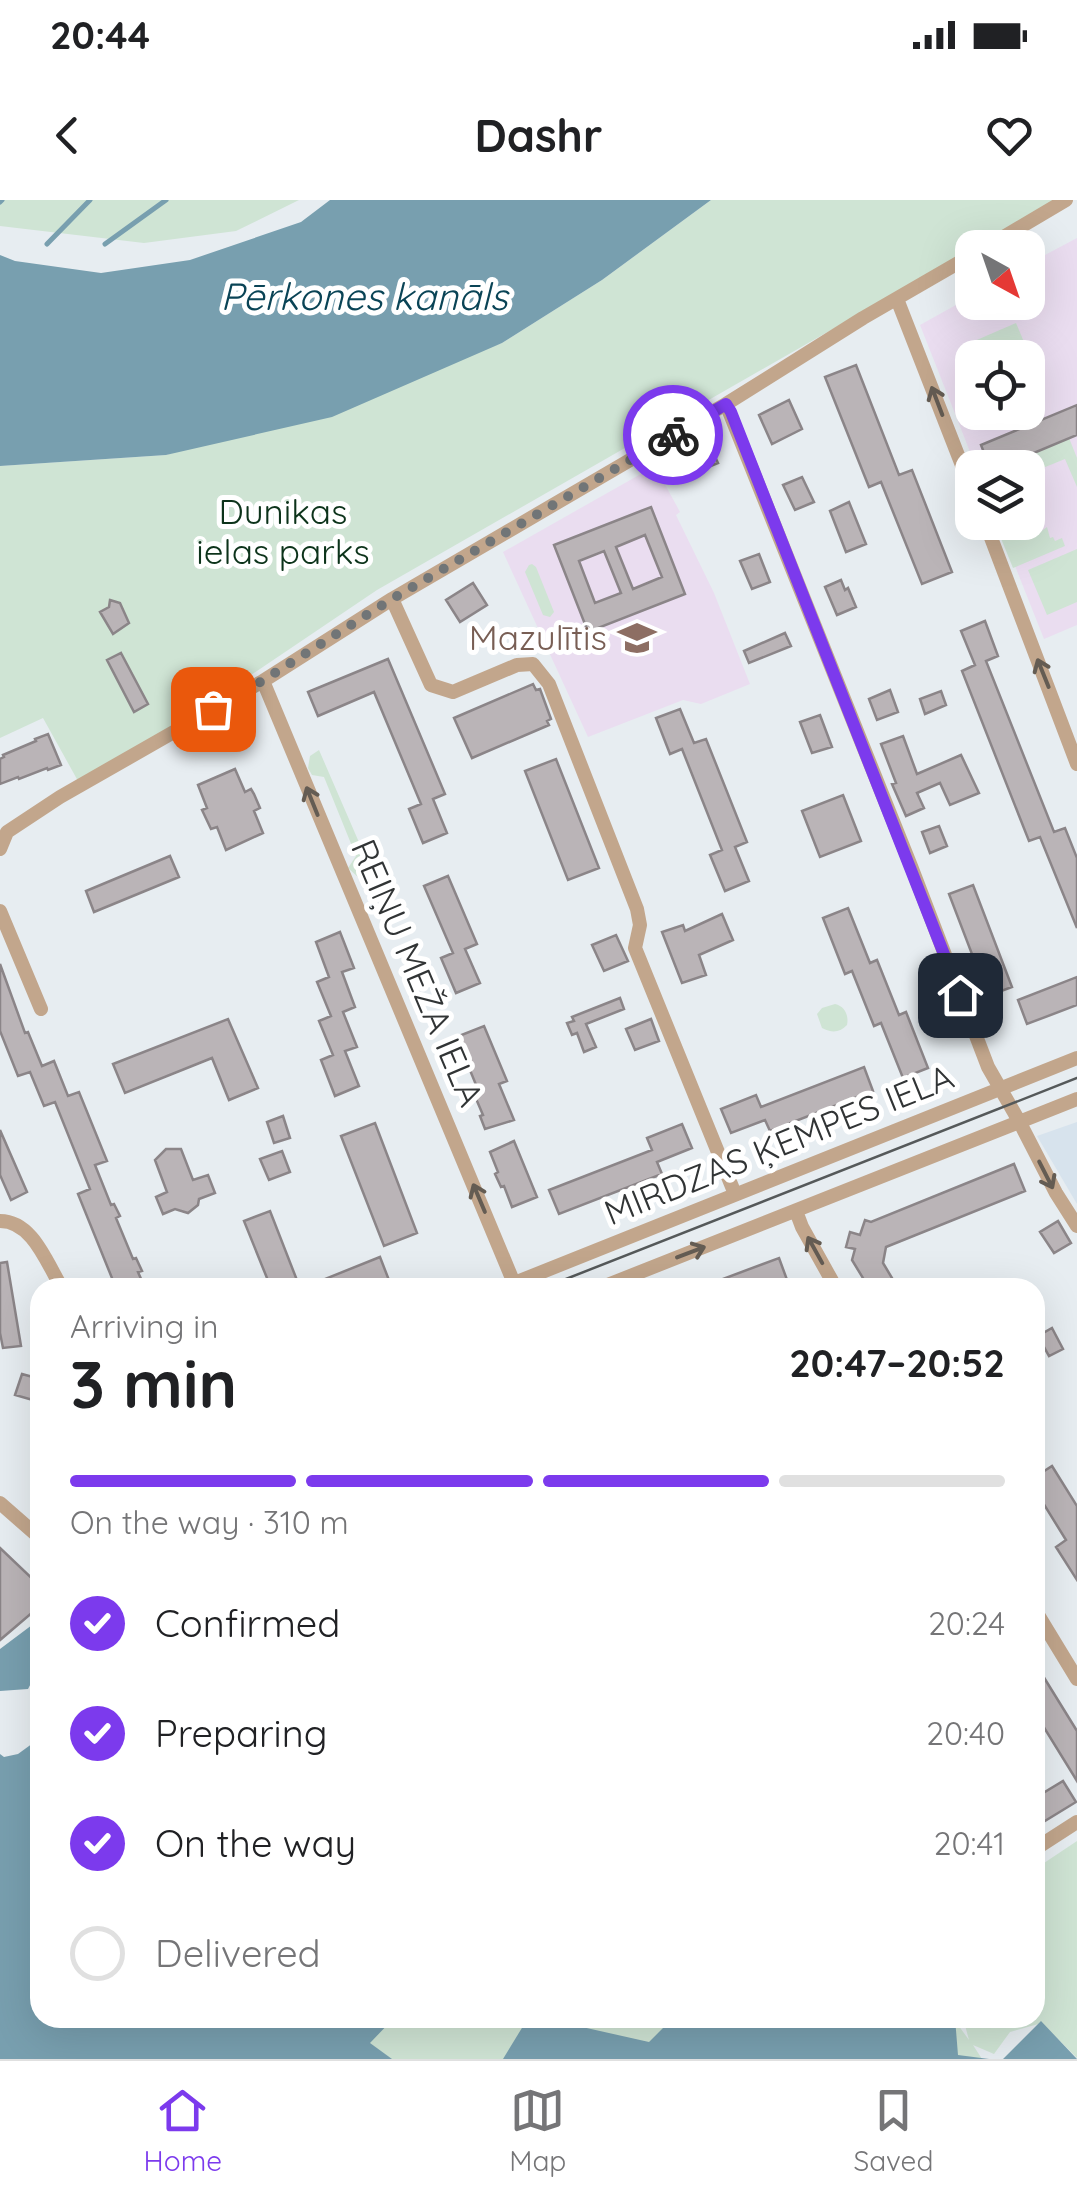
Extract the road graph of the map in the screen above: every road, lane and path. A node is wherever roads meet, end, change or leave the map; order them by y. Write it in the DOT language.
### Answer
graph roads {
  1 [pos="1066,200"];
  2 [pos="1015,230"];
  3 [pos="955,264"];
  4 [pos="897,298"];
  5 [pos="726,404"];
  6 [pos="956,450"];
  7 [pos="992,540"];
  8 [pos="392,599"];
  9 [pos="262,681"];
  10 [pos="1077,764"];
  11 [pos="0,849"];
  12 [pos="0,910"];
  13 [pos="41,1008"];
  14 [pos="1077,1058"];
  15 [pos="1001,1090"];
  16 [pos="1077,1099"];
  17 [pos="1019,1122"];
  18 [pos="736,1194"];
  19 [pos="796,1210"];
  20 [pos="0,1221"];
  21 [pos="1077,1226"];
  22 [pos="56,1278"];
  23 [pos="508,1278"];
  24 [pos="531,1278"];
  25 [pos="625,1278"];
  26 [pos="830,1278"];
  27 [pos="0,1503"];
  28 [pos="30,1529"];
  29 [pos="1045,1626"];
  30 [pos="1077,1678"];
  31 [pos="1077,1822"];
  32 [pos="1045,1842"];
  1 -- 2 [label="street"];
  3 -- 4 [label="street"];
  4 -- 5 [label="street"];
  6 -- 4 [label="street, one-way"];
  5 -- 8 [label="street"];
  5 -- 15 [label="street"];
  10 -- 7 [label="street, one-way"];
  8 -- 9 [label="street"];
  8 -- 18 [label="street"];
  9 -- 11 [label="street"];
  23 -- 9 [label="street, REIŅU MEŽA IELA, one-way"];
  12 -- 13 [label="street"];
  14 -- 15 [label="street, MIRDZAS ĶEMPES IELA"];
  15 -- 17 [label="street"];
  15 -- 18 [label="street, MIRDZAS ĶEMPES IELA"];
  16 -- 17 [label="street, MIRDZAS ĶEMPES IELA"];
  17 -- 19 [label="street, MIRDZAS ĶEMPES IELA"];
  17 -- 21 [label="street, one-way"];
  18 -- 24 [label="street, MIRDZAS ĶEMPES IELA"];
  25 -- 19 [label="street, MIRDZAS ĶEMPES IELA, one-way"];
  26 -- 19 [label="street, one-way"];
  20 -- 22 [label="street"];
  27 -- 28 [label="street"];
  29 -- 30 [label="street"];
  31 -- 32 [label="street"];
}
